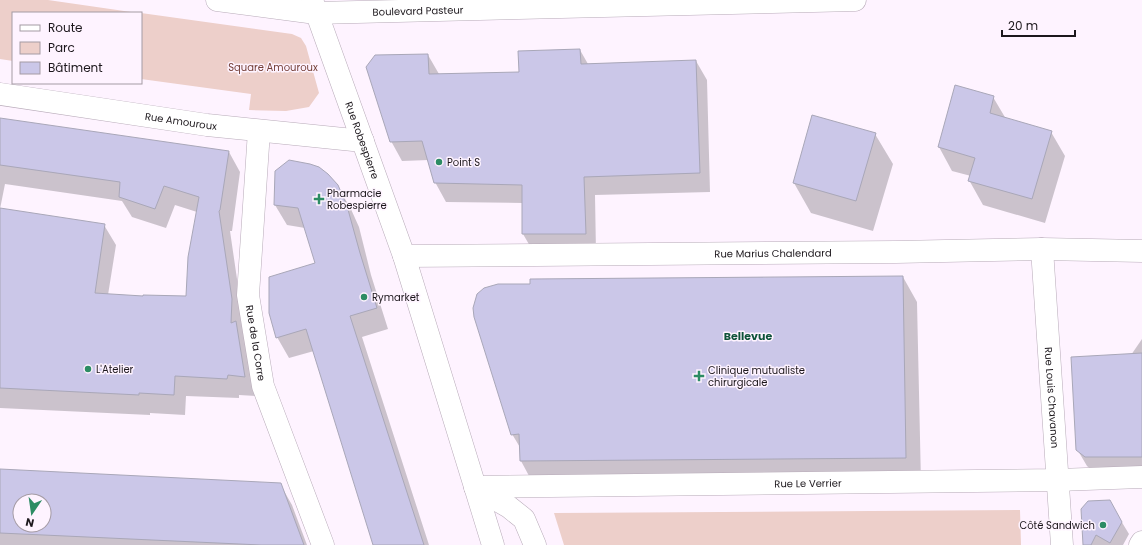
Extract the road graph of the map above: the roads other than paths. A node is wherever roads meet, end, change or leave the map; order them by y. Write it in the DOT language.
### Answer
graph roads {
  1 [pos="217,0"];
  2 [pos="855,0"];
  3 [pos="314,6"];
  4 [pos="0,94"];
  5 [pos="259,131"];
  6 [pos="363,141"];
  7 [pos="1042,249"];
  8 [pos="1142,251"];
  9 [pos="404,256"];
  10 [pos="1142,477"];
  11 [pos="1058,480"];
  12 [pos="475,487"];
  13 [pos="1142,542"];
  14 [pos="323,545"];
  15 [pos="493,545"];
  16 [pos="523,545"];
  17 [pos="535,545"];
  18 [pos="1062,545"];
  19 [pos="1140,545"];
  1 -- 3 [label="street"];
  2 -- 3 [label="street, Boulevard Pasteur"];
  3 -- 6 [label="street, Rue Robespierre"];
  4 -- 5 [label="street, Rue Amouroux"];
  5 -- 6 [label="street, Rue Amouroux"];
  5 -- 14 [label="street, Rue de la Corre"];
  6 -- 9 [label="street, Rue Robespierre"];
  7 -- 8 [label="street, Rue Marius Chalendard"];
  7 -- 9 [label="street, Rue Marius Chalendard"];
  7 -- 11 [label="street, Rue Louis Chavanon"];
  9 -- 12 [label="street, Rue Robespierre"];
  10 -- 11 [label="street, Rue Le Verrier"];
  11 -- 12 [label="street, Rue Le Verrier"];
  11 -- 18 [label="street, Rue Louis Chavanon"];
  12 -- 15 [label="street, Rue Robespierre"];
  12 -- 16 [label="street"];
  12 -- 17 [label="street"];
  13 -- 19 [label="street"];
}
